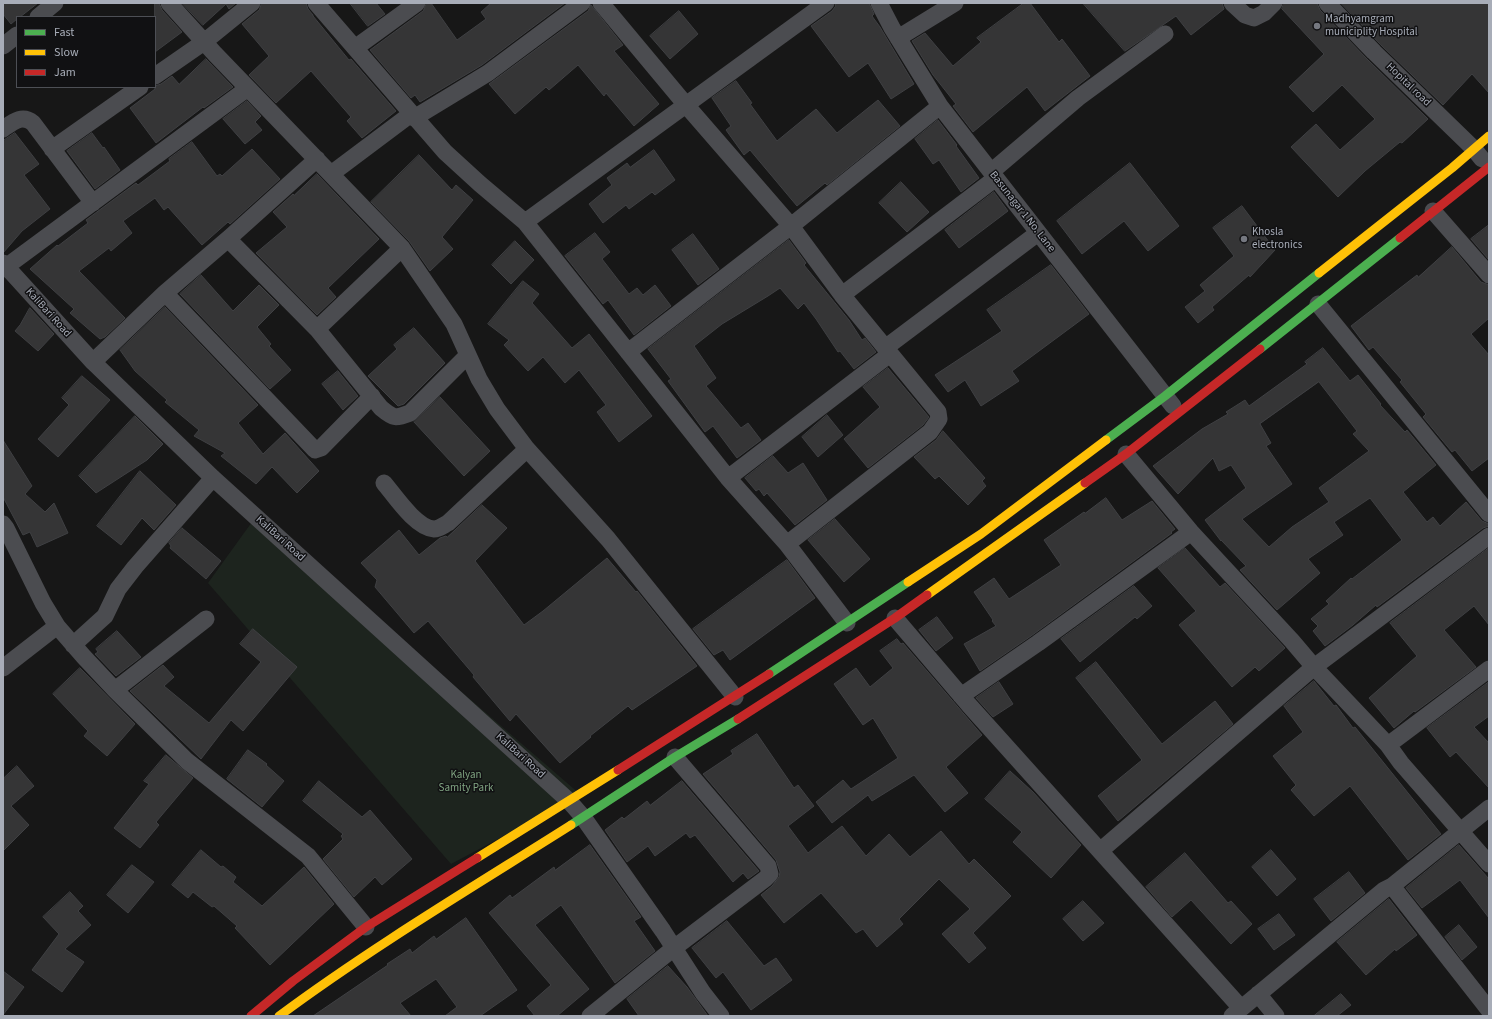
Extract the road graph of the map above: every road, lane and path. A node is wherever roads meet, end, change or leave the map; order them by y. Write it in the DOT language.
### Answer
graph roads {
  1 [pos="55,3"];
  2 [pos="168,3"];
  3 [pos="252,3"];
  4 [pos="316,3"];
  5 [pos="417,3"];
  6 [pos="582,3"];
  7 [pos="601,3"];
  8 [pos="826,3"];
  9 [pos="879,3"];
  10 [pos="955,3"];
  11 [pos="1232,3"];
  12 [pos="1274,3"];
  13 [pos="1327,3"];
  14 [pos="39,16"];
  15 [pos="1165,34"];
  16 [pos="16,36"];
  17 [pos="898,38"];
  18 [pos="204,42"];
  19 [pos="3,46"];
  20 [pos="355,48"];
  21 [pos="156,75"];
  22 [pos="139,88"];
  23 [pos="248,88"];
  24 [pos="686,105"];
  25 [pos="940,106"];
  26 [pos="412,116"];
  27 [pos="3,129"];
  28 [pos="1489,136"];
  29 [pos="52,149"];
  30 [pos="1474,149"];
  31 [pos="317,159"];
  32 [pos="1489,167"];
  33 [pos="331,174"];
  34 [pos="993,175"];
  35 [pos="93,202"];
  36 [pos="1433,211"];
  37 [pos="525,222"];
  38 [pos="791,226"];
  39 [pos="1038,233"];
  40 [pos="228,239"];
  41 [pos="402,248"];
  42 [pos="4,266"];
  43 [pos="1489,275"];
  44 [pos="165,293"];
  45 [pos="842,295"];
  46 [pos="1318,304"];
  47 [pos="317,329"];
  48 [pos="888,350"];
  49 [pos="628,352"];
  50 [pos="468,355"];
  51 [pos="93,362"];
  52 [pos="372,396"];
  53 [pos="1165,396"];
  54 [pos="1178,413"];
  55 [pos="527,449"];
  56 [pos="1126,454"];
  57 [pos="213,478"];
  58 [pos="728,478"];
  59 [pos="384,483"];
  60 [pos="1489,514"];
  61 [pos="3,524"];
  62 [pos="1192,532"];
  63 [pos="1489,536"];
  64 [pos="787,544"];
  65 [pos="895,618"];
  66 [pos="206,619"];
  67 [pos="847,623"];
  68 [pos="57,626"];
  69 [pos="73,645"];
  70 [pos="1314,666"];
  71 [pos="3,668"];
  72 [pos="1489,669"];
  73 [pos="115,690"];
  74 [pos="960,696"];
  75 [pos="735,697"];
  76 [pos="1388,745"];
  77 [pos="675,757"];
  78 [pos="570,801"];
  79 [pos="1489,808"];
  80 [pos="583,817"];
  81 [pos="1460,831"];
  82 [pos="1100,851"];
  83 [pos="1489,864"];
  84 [pos="1392,886"];
  85 [pos="366,927"];
  86 [pos="674,948"];
  87 [pos="1258,994"];
  88 [pos="1489,1010"];
  89 [pos="1236,1012"];
  90 [pos="251,1016"];
  91 [pos="279,1016"];
  92 [pos="590,1016"];
  93 [pos="721,1016"];
  94 [pos="1276,1016"];
  1 -- 14 [label="street"];
  2 -- 18 [label="street"];
  3 -- 18 [label="street"];
  4 -- 20 [label="street"];
  5 -- 20 [label="street"];
  6 -- 26 [label="street"];
  7 -- 24 [label="street"];
  8 -- 24 [label="street"];
  9 -- 17 [label="street, Basunagar 1 No. Lane"];
  10 -- 17 [label="street"];
  11 -- 12 [label="street"];
  13 -- 30 [label="street, Hopital road"];
  15 -- 34 [label="street"];
  16 -- 19 [label="street"];
  17 -- 25 [label="street, Basunagar 1 No. Lane"];
  18 -- 21 [label="street"];
  18 -- 23 [label="street"];
  20 -- 26 [label="street"];
  22 -- 29 [label="street"];
  23 -- 31 [label="street"];
  23 -- 35 [label="street"];
  24 -- 37 [label="street"];
  24 -- 38 [label="street"];
  25 -- 34 [label="street, Basunagar 1 No. Lane"];
  25 -- 38 [label="street"];
  26 -- 33 [label="street"];
  26 -- 37 [label="street"];
  27 -- 29 [label="street"];
  28 -- 30 [label="main road"];
  29 -- 35 [label="street"];
  30 -- 32 [label="street, Hopital road"];
  30 -- 53 [label="main road"];
  31 -- 33 [label="street"];
  31 -- 40 [label="street"];
  32 -- 36 [label="main road"];
  33 -- 41 [label="street"];
  34 -- 39 [label="street, Basunagar 1 No. Lane"];
  34 -- 45 [label="street"];
  35 -- 42 [label="street"];
  36 -- 43 [label="street"];
  36 -- 46 [label="main road"];
  37 -- 49 [label="street"];
  38 -- 45 [label="street"];
  38 -- 49 [label="street"];
  39 -- 48 [label="street"];
  39 -- 53 [label="street, Basunagar 1 No. Lane"];
  40 -- 44 [label="street"];
  40 -- 47 [label="street"];
  41 -- 47 [label="street"];
  41 -- 50 [label="street"];
  42 -- 51 [label="street, KaliBari Road"];
  44 -- 51 [label="street"];
  44 -- 52 [label="street"];
  45 -- 48 [label="street"];
  46 -- 54 [label="main road"];
  46 -- 60 [label="street"];
  47 -- 52 [label="street"];
  48 -- 58 [label="street"];
  48 -- 64 [label="street"];
  49 -- 58 [label="street"];
  50 -- 52 [label="street"];
  50 -- 55 [label="street"];
  51 -- 57 [label="street, KaliBari Road"];
  53 -- 54 [label="street, Basunagar 1 No. Lane"];
  53 -- 67 [label="main road"];
  54 -- 56 [label="main road"];
  55 -- 59 [label="street"];
  55 -- 75 [label="street"];
  56 -- 62 [label="street"];
  56 -- 65 [label="main road"];
  57 -- 69 [label="street"];
  57 -- 78 [label="street, KaliBari Road"];
  58 -- 64 [label="street"];
  61 -- 68 [label="street"];
  62 -- 70 [label="street"];
  62 -- 74 [label="street"];
  63 -- 70 [label="street"];
  64 -- 67 [label="street"];
  65 -- 74 [label="street"];
  65 -- 77 [label="main road"];
  66 -- 73 [label="street"];
  67 -- 75 [label="main road"];
  68 -- 69 [label="street"];
  68 -- 71 [label="street"];
  69 -- 73 [label="street"];
  70 -- 76 [label="street"];
  70 -- 82 [label="street"];
  72 -- 76 [label="street"];
  73 -- 85 [label="street"];
  74 -- 82 [label="street"];
  75 -- 78 [label="main road"];
  76 -- 81 [label="street"];
  77 -- 80 [label="main road"];
  77 -- 86 [label="street"];
  78 -- 80 [label="street, KaliBari Road"];
  78 -- 85 [label="main road"];
  79 -- 81 [label="street"];
  80 -- 86 [label="street, KaliBari Road"];
  80 -- 91 [label="main road"];
  81 -- 83 [label="street"];
  81 -- 84 [label="street"];
  82 -- 89 [label="street"];
  84 -- 87 [label="street"];
  84 -- 88 [label="street"];
  85 -- 90 [label="main road"];
  86 -- 92 [label="street"];
  86 -- 93 [label="street, KaliBari Road"];
  87 -- 89 [label="street"];
  87 -- 94 [label="street"];
}
